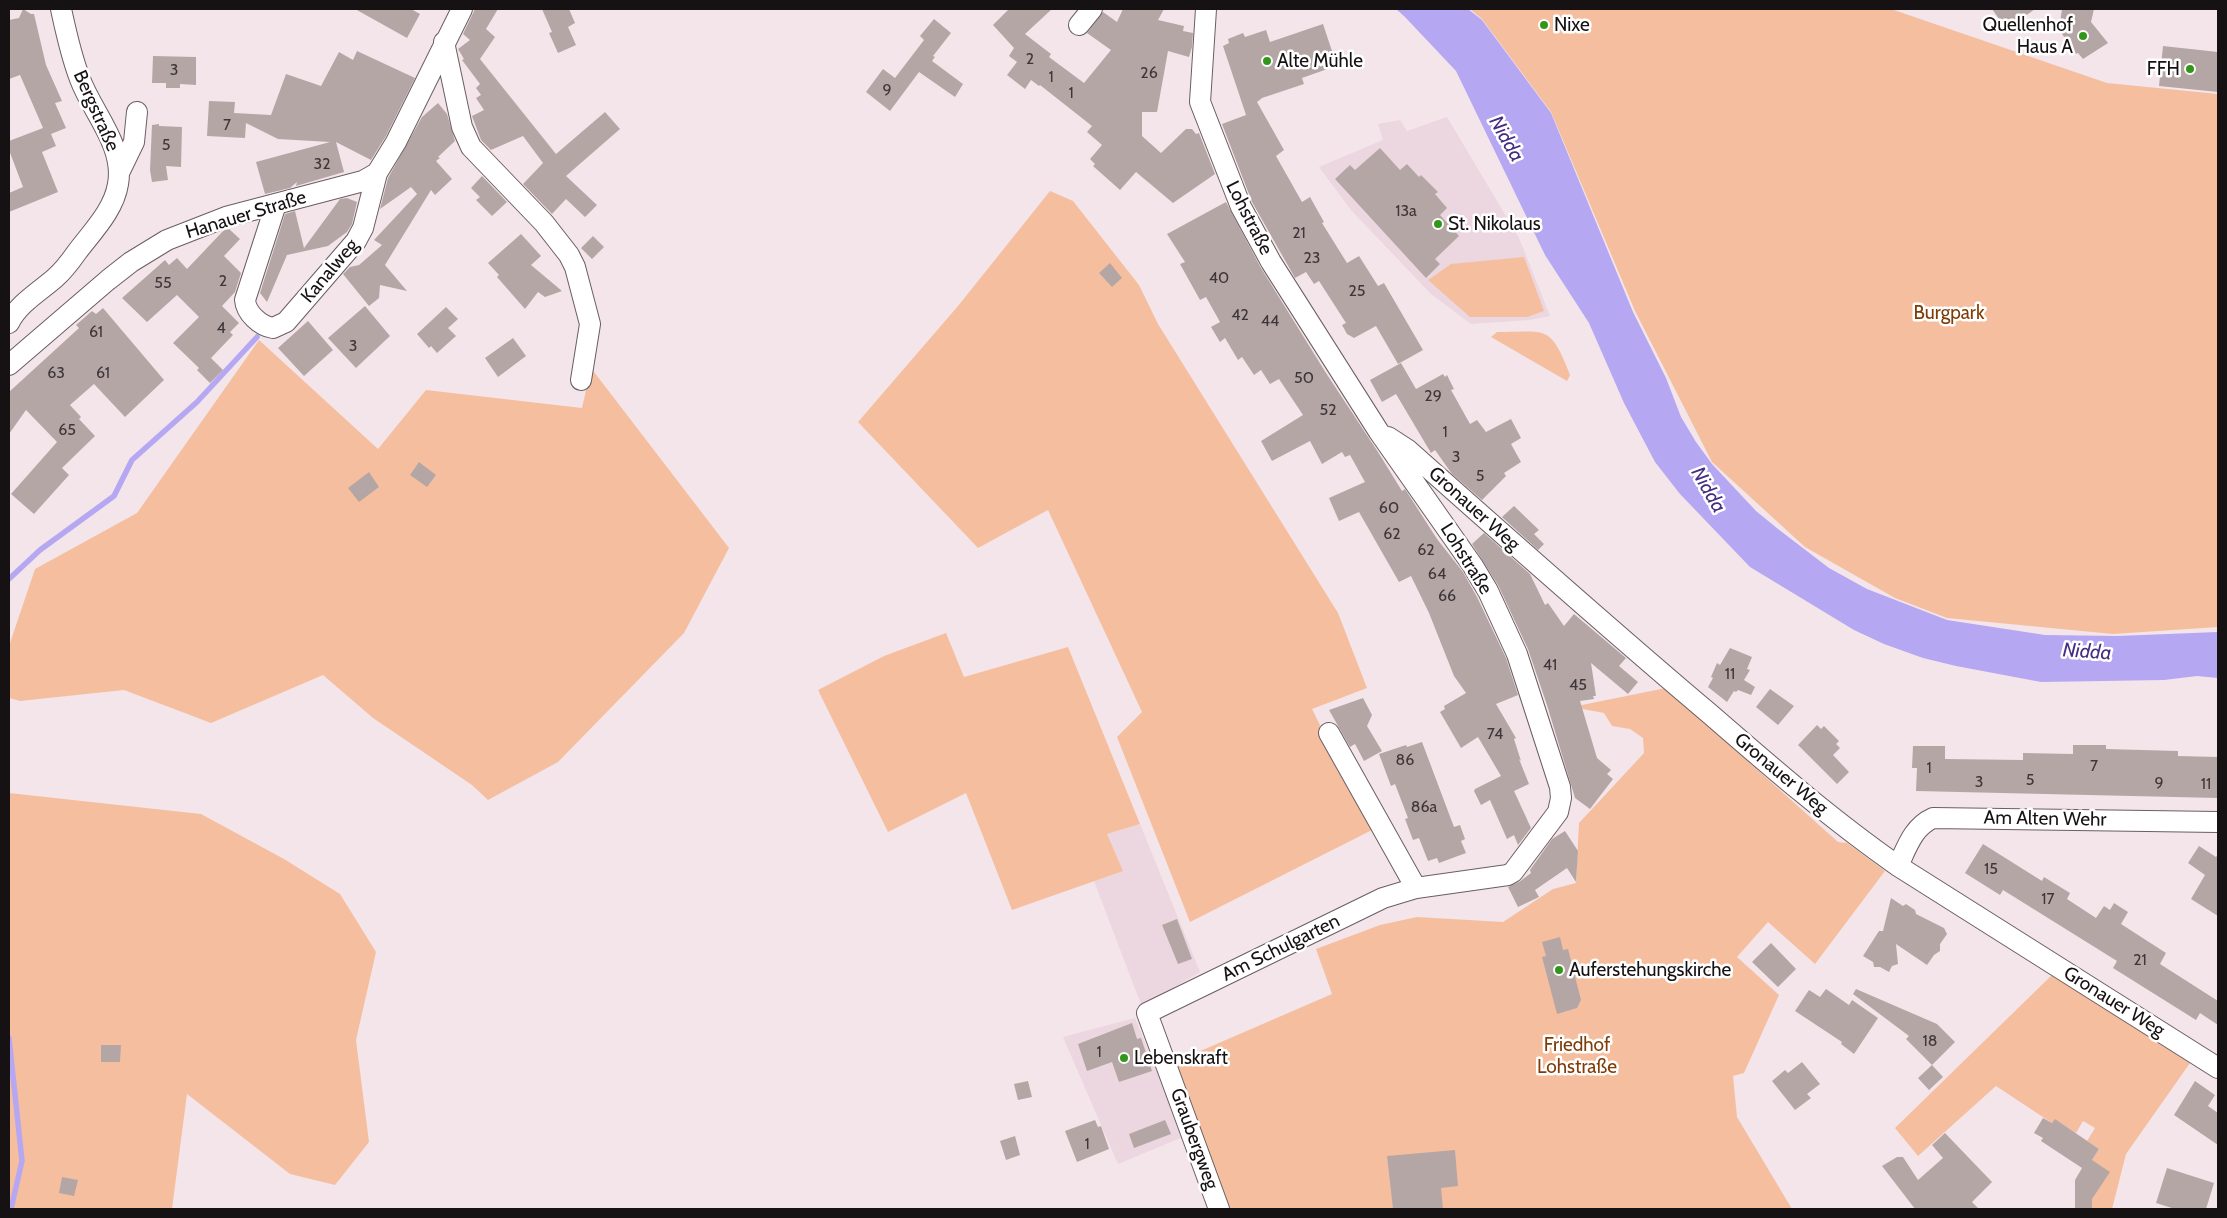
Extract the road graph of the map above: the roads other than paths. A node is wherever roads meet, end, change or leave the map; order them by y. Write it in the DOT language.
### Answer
graph roads {
  1 [pos="61,9"];
  2 [pos="462,9"];
  3 [pos="1092,9"];
  4 [pos="1206,9"];
  5 [pos="1079,26"];
  6 [pos="444,42"];
  7 [pos="137,112"];
  8 [pos="120,173"];
  9 [pos="377,173"];
  10 [pos="276,204"];
  11 [pos="9,323"];
  12 [pos="9,365"];
  13 [pos="581,380"];
  14 [pos="1379,432"];
  15 [pos="1329,733"];
  16 [pos="2218,822"];
  17 [pos="1898,866"];
  18 [pos="1416,888"];
  19 [pos="1147,1013"];
  20 [pos="2218,1068"];
  21 [pos="1220,1209"];
  1 -- 8 [label="street, Bergstraße"];
  2 -- 6 [label="street"];
  3 -- 5 [label="street"];
  4 -- 14 [label="street, Lohstraße"];
  6 -- 9 [label="street"];
  6 -- 13 [label="street"];
  7 -- 8 [label="street"];
  8 -- 11 [label="street, Bergstraße"];
  9 -- 10 [label="street, Hanauer Straße"];
  9 -- 10 [label="street, Kanalweg"];
  10 -- 12 [label="street, Hanauer Straße"];
  14 -- 17 [label="street, Gronauer Weg"];
  14 -- 18 [label="street, Lohstraße"];
  15 -- 18 [label="street"];
  16 -- 17 [label="street, Am Alten Wehr"];
  17 -- 20 [label="street, Gronauer Weg"];
  18 -- 19 [label="street, Am Schulgarten"];
  19 -- 21 [label="street, Graubergweg"];
}
